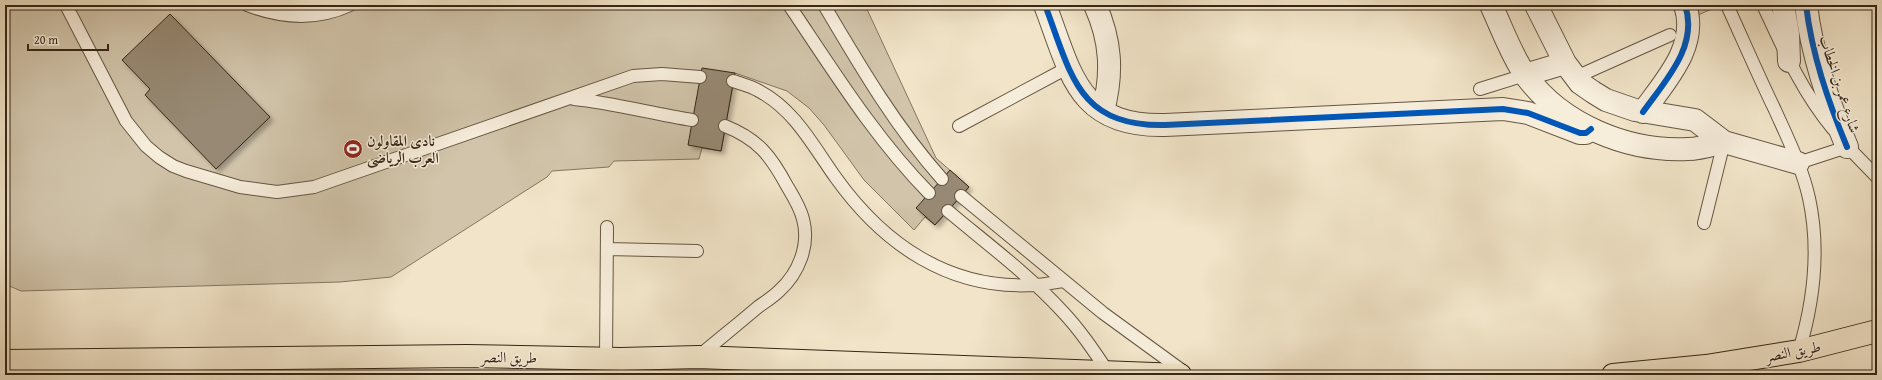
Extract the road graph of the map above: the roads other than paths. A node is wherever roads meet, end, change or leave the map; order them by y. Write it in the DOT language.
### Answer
graph roads {
  1 [pos="66,5"];
  2 [pos="247,5"];
  3 [pos="350,5"];
  4 [pos="789,5"];
  5 [pos="824,5"];
  6 [pos="1045,5"];
  7 [pos="1095,5"];
  8 [pos="1491,5"];
  9 [pos="1536,5"];
  10 [pos="1685,5"];
  11 [pos="1727,5"];
  12 [pos="1763,5"];
  13 [pos="1783,5"];
  14 [pos="1806,5"];
  15 [pos="1670,35"];
  16 [pos="1789,61"];
  17 [pos="1069,67"];
  18 [pos="1570,70"];
  19 [pos="1525,75"];
  20 [pos="700,77"];
  21 [pos="733,82"];
  22 [pos="1480,89"];
  23 [pos="573,99"];
  24 [pos="1103,111"];
  25 [pos="1643,112"];
  26 [pos="1669,117"];
  27 [pos="692,120"];
  28 [pos="725,126"];
  29 [pos="959,126"];
  30 [pos="1591,129"];
  31 [pos="1724,142"];
  32 [pos="1847,147"];
  33 [pos="914,148"];
  34 [pos="1662,148"];
  35 [pos="899,160"];
  36 [pos="1798,163"];
  37 [pos="1877,177"];
  38 [pos="942,179"];
  39 [pos="929,193"];
  40 [pos="961,196"];
  41 [pos="948,211"];
  42 [pos="1704,223"];
  43 [pos="607,227"];
  44 [pos="607,249"];
  45 [pos="697,251"];
  46 [pos="1064,281"];
  47 [pos="1035,285"];
  48 [pos="1877,331"];
  49 [pos="1800,351"];
  50 [pos="467,356"];
  51 [pos="698,357"];
  52 [pos="5,361"];
  53 [pos="612,364"];
  54 [pos="1108,372"];
  55 [pos="484,375"];
  56 [pos="1180,375"];
  57 [pos="1188,375"];
  58 [pos="1613,375"];
  1 -- 23 [label="lane"];
  2 -- 3 [label="lane"];
  4 -- 35 [label="lane"];
  5 -- 33 [label="lane"];
  6 -- 17 [label="street"];
  7 -- 24 [label="street"];
  8 -- 19 [label="street"];
  9 -- 18 [label="street"];
  10 -- 25 [label="street"];
  11 -- 36 [label="lane"];
  12 -- 16 [label="lane"];
  13 -- 16 [label="street"];
  14 -- 32 [label="street, شارع عمر بن الخطاب"];
  15 -- 18 [label="lane"];
  16 -- 32 [label="lane"];
  17 -- 24 [label="street"];
  17 -- 29 [label="lane"];
  18 -- 19 [label="street"];
  18 -- 25 [label="street"];
  19 -- 22 [label="lane"];
  19 -- 30 [label="street"];
  20 -- 23 [label="lane"];
  21 -- 47 [label="lane"];
  23 -- 27 [label="lane"];
  24 -- 30 [label="street"];
  25 -- 26 [label="street"];
  26 -- 31 [label="street"];
  26 -- 34 [label="street"];
  28 -- 51 [label="lane"];
  30 -- 34 [label="street"];
  31 -- 34 [label="street"];
  31 -- 36 [label="street"];
  31 -- 42 [label="lane"];
  32 -- 36 [label="lane"];
  32 -- 37 [label="lane"];
  33 -- 35 [label="lane"];
  33 -- 38 [label="lane"];
  35 -- 39 [label="lane"];
  36 -- 49 [label="lane"];
  40 -- 46 [label="lane"];
  41 -- 47 [label="lane"];
  43 -- 44 [label="lane"];
  44 -- 45 [label="lane"];
  44 -- 53 [label="lane"];
  46 -- 47 [label="lane"];
  46 -- 57 [label="lane"];
  47 -- 54 [label="lane"];
  48 -- 49 [label="highway, طريق النصر"];
  49 -- 58 [label="highway, طريق النصر"];
  50 -- 52 [label="highway, طريق النصر"];
  50 -- 53 [label="highway, طريق النصر"];
  50 -- 55 [label="highway"];
  51 -- 53 [label="highway, طريق النصر"];
  51 -- 54 [label="highway, طريق النصر"];
  54 -- 56 [label="highway, طريق النصر"];
}
